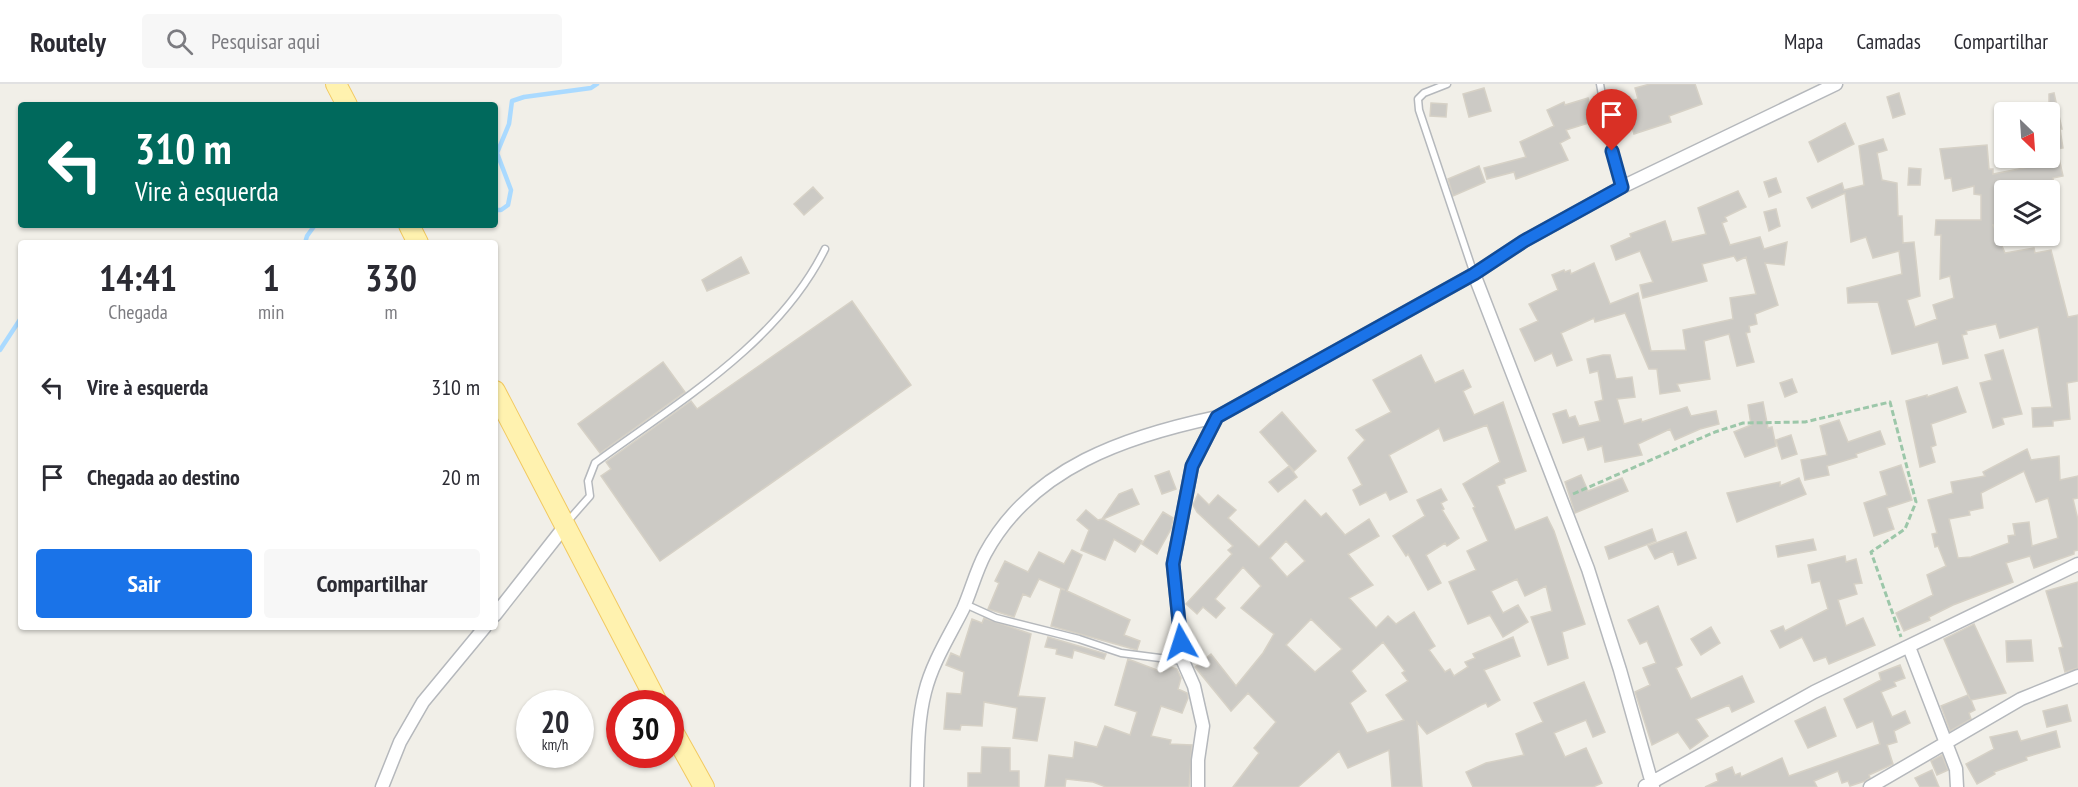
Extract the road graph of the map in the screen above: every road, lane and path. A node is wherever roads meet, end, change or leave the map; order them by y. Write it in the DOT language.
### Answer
graph roads {
  1 [pos="336,84"];
  2 [pos="1447,84"];
  3 [pos="1600,84"];
  4 [pos="1836,84"];
  5 [pos="345,102"];
  6 [pos="1622,187"];
  7 [pos="825,249"];
  8 [pos="1474,274"];
  9 [pos="498,397"];
  10 [pos="1217,417"];
  11 [pos="1560,500"];
  12 [pos="565,526"];
  13 [pos="2078,564"];
  14 [pos="965,604"];
  15 [pos="498,611"];
  16 [pos="483,630"];
  17 [pos="1907,648"];
  18 [pos="1183,662"];
  19 [pos="2078,676"];
  20 [pos="651,690"];
  21 [pos="1946,741"];
  22 [pos="684,751"];
  23 [pos="1649,786"];
  24 [pos="382,787"];
  25 [pos="704,787"];
  26 [pos="917,787"];
  27 [pos="1198,787"];
  28 [pos="1870,787"];
  29 [pos="1956,787"];
  1 -- 5 [label="main road"];
  2 -- 8 [label="lane"];
  3 -- 6 [label="lane"];
  4 -- 6 [label="street"];
  6 -- 8 [label="street"];
  7 -- 12 [label="lane"];
  8 -- 10 [label="street"];
  8 -- 11 [label="street"];
  9 -- 12 [label="main road"];
  10 -- 14 [label="street"];
  10 -- 18 [label="street"];
  11 -- 17 [label="path"];
  11 -- 23 [label="street"];
  12 -- 15 [label="street"];
  12 -- 20 [label="main road"];
  13 -- 17 [label="street"];
  14 -- 18 [label="lane"];
  14 -- 26 [label="street"];
  16 -- 24 [label="street"];
  17 -- 21 [label="street"];
  17 -- 23 [label="street"];
  18 -- 27 [label="street"];
  19 -- 21 [label="street"];
  21 -- 28 [label="street"];
  21 -- 29 [label="street"];
  22 -- 25 [label="main road"];
}
